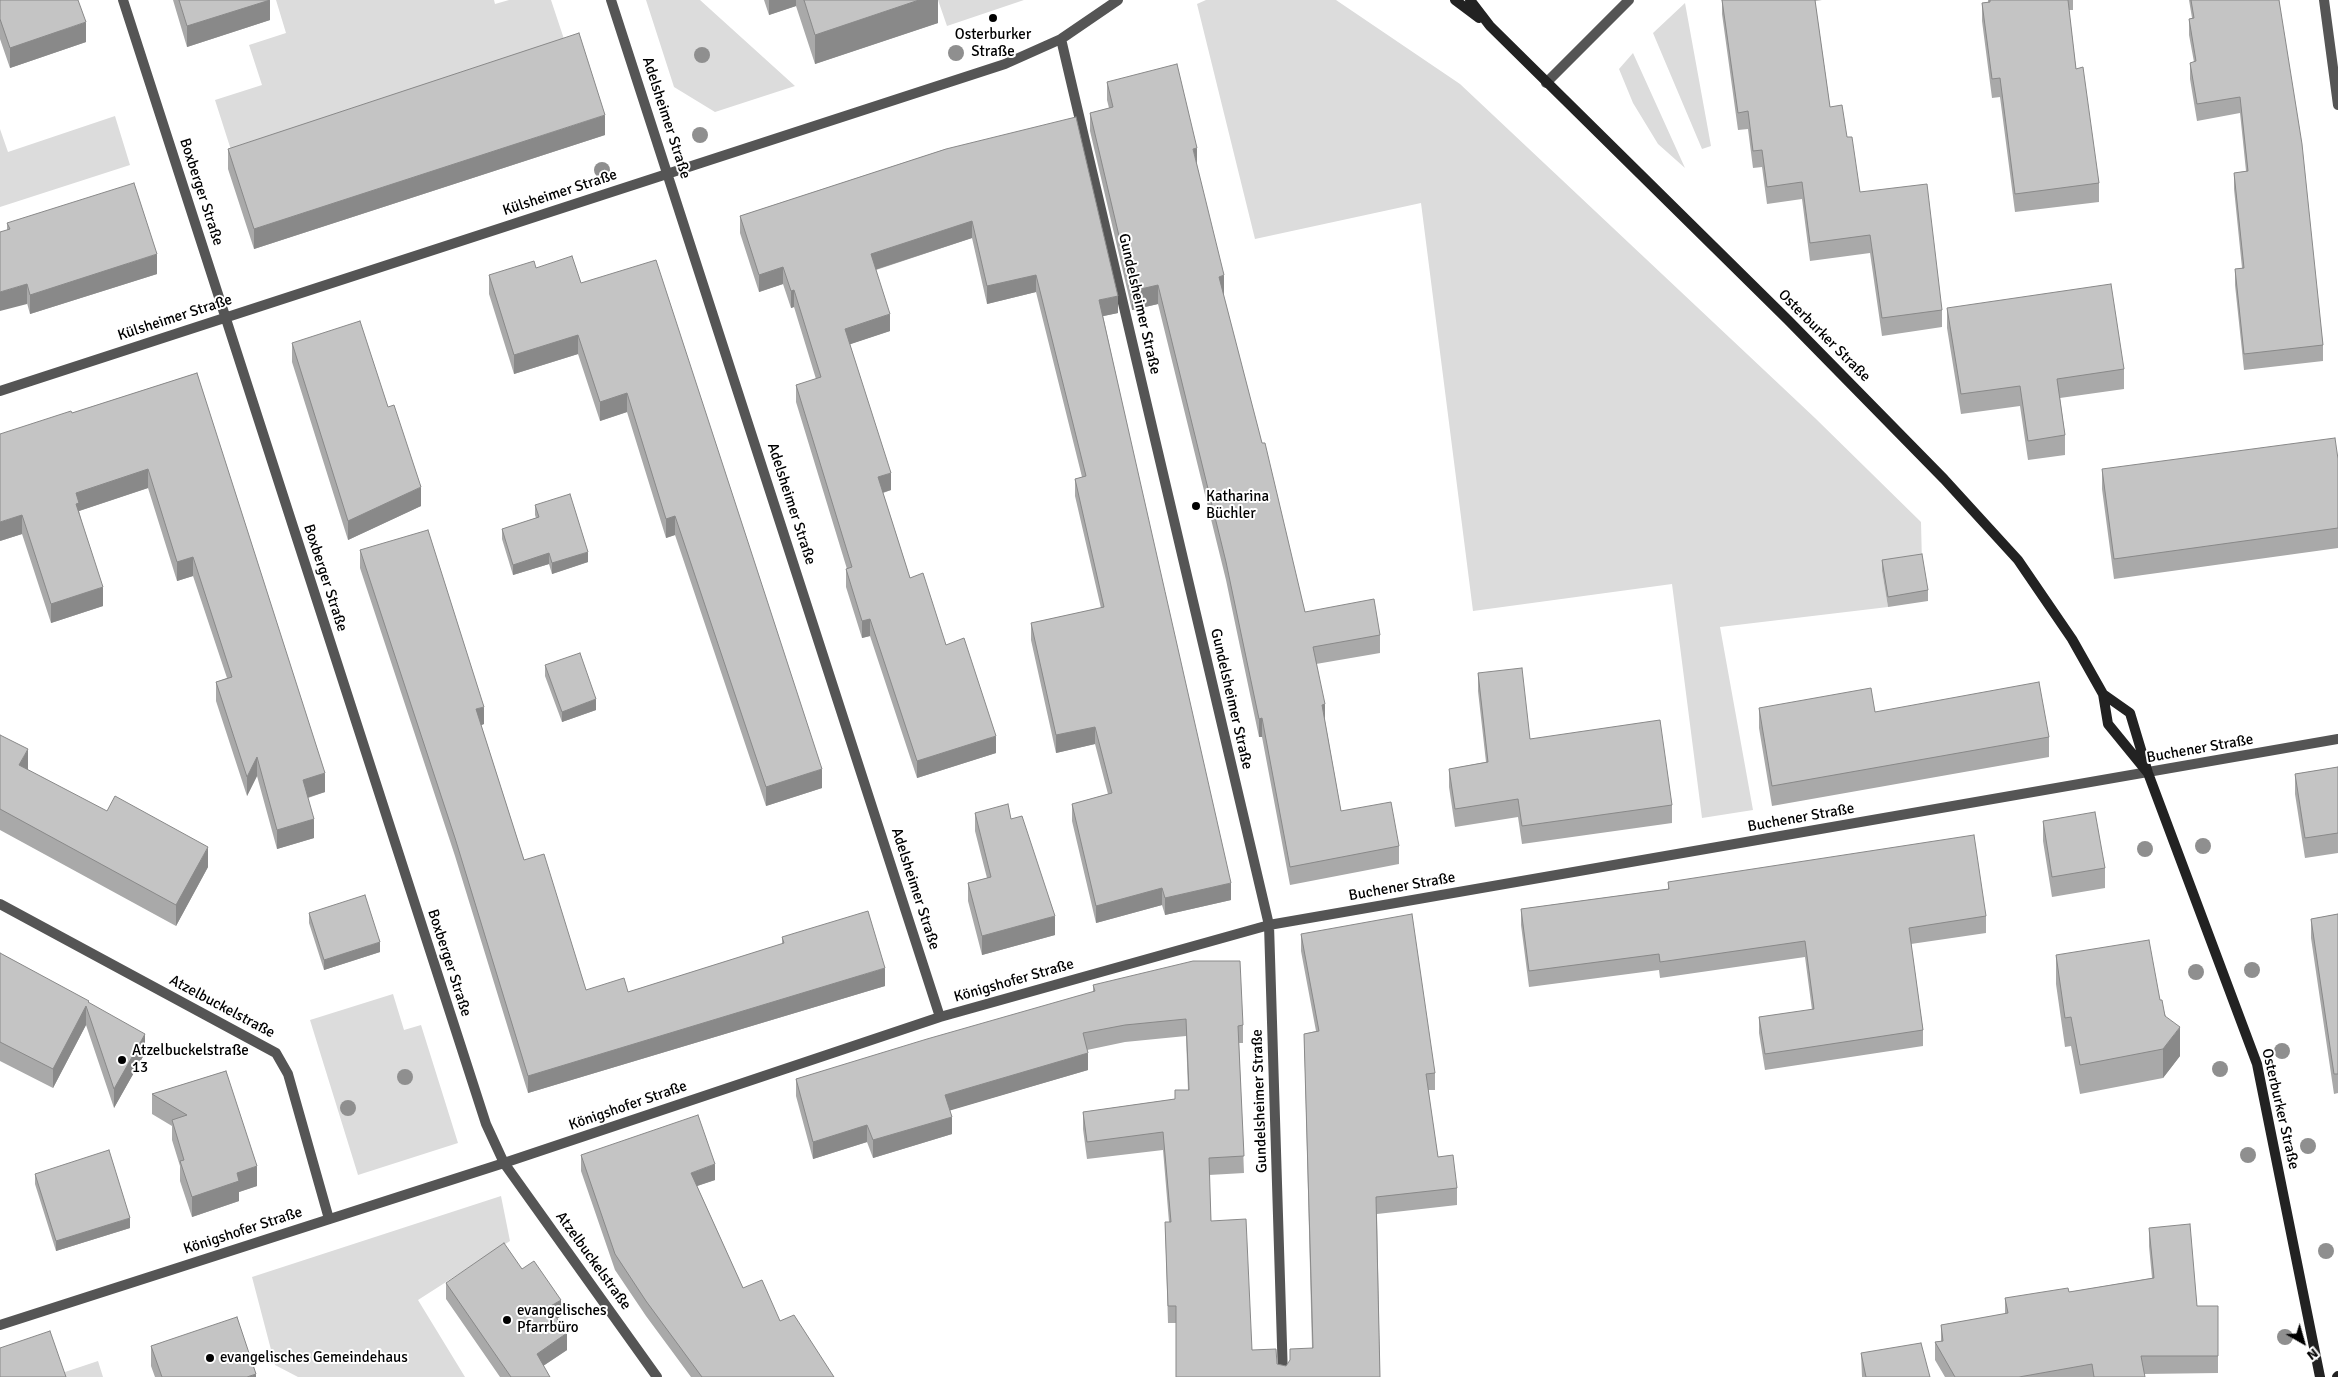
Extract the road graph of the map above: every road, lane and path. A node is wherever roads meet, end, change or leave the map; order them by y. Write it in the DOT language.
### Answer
graph roads {
  1 [pos="122,0"];
  2 [pos="611,0"];
  3 [pos="1118,0"];
  4 [pos="1455,0"];
  5 [pos="1470,0"];
  6 [pos="1629,0"];
  7 [pos="2324,0"];
  8 [pos="1490,26"];
  9 [pos="1061,38"];
  10 [pos="1546,83"];
  11 [pos="2338,105"];
  12 [pos="669,174"];
  13 [pos="226,317"];
  14 [pos="0,391"];
  15 [pos="2103,694"];
  16 [pos="2338,739"];
  17 [pos="2148,773"];
  18 [pos="0,904"];
  19 [pos="1269,925"];
  20 [pos="940,1017"];
  21 [pos="504,1163"];
  22 [pos="329,1219"];
  23 [pos="0,1325"];
  24 [pos="657,1377"];
  25 [pos="1283,1377"];
  26 [pos="2320,1377"];
  1 -- 13 [label="street, Boxberger Straße"];
  2 -- 12 [label="street, Adelsheimer Straße"];
  3 -- 9 [label="street, Külsheimer Straße"];
  4 -- 8 [label="street, Osterburker Straße"];
  5 -- 8 [label="street, Osterburker Straße"];
  6 -- 10 [label="street"];
  7 -- 11 [label="street"];
  8 -- 10 [label="street, Osterburker Straße"];
  9 -- 12 [label="street, Külsheimer Straße"];
  9 -- 19 [label="street, Gundelsheimer Straße"];
  10 -- 15 [label="street, Osterburker Straße"];
  12 -- 13 [label="street, Külsheimer Straße"];
  12 -- 20 [label="street, Adelsheimer Straße"];
  13 -- 14 [label="street, Külsheimer Straße"];
  13 -- 21 [label="street, Boxberger Straße"];
  15 -- 17 [label="street, Osterburker Straße"];
  15 -- 17 [label="street, Osterburker Straße"];
  16 -- 17 [label="street, Buchener Straße"];
  17 -- 19 [label="street, Buchener Straße"];
  17 -- 26 [label="street, Osterburker Straße"];
  18 -- 22 [label="street, Atzelbuckelstraße"];
  19 -- 20 [label="street, Königshofer Straße"];
  19 -- 25 [label="street, Gundelsheimer Straße"];
  20 -- 21 [label="street, Königshofer Straße"];
  21 -- 22 [label="street, Königshofer Straße"];
  21 -- 24 [label="street, Atzelbuckelstraße"];
  22 -- 23 [label="street, Königshofer Straße"];
}
